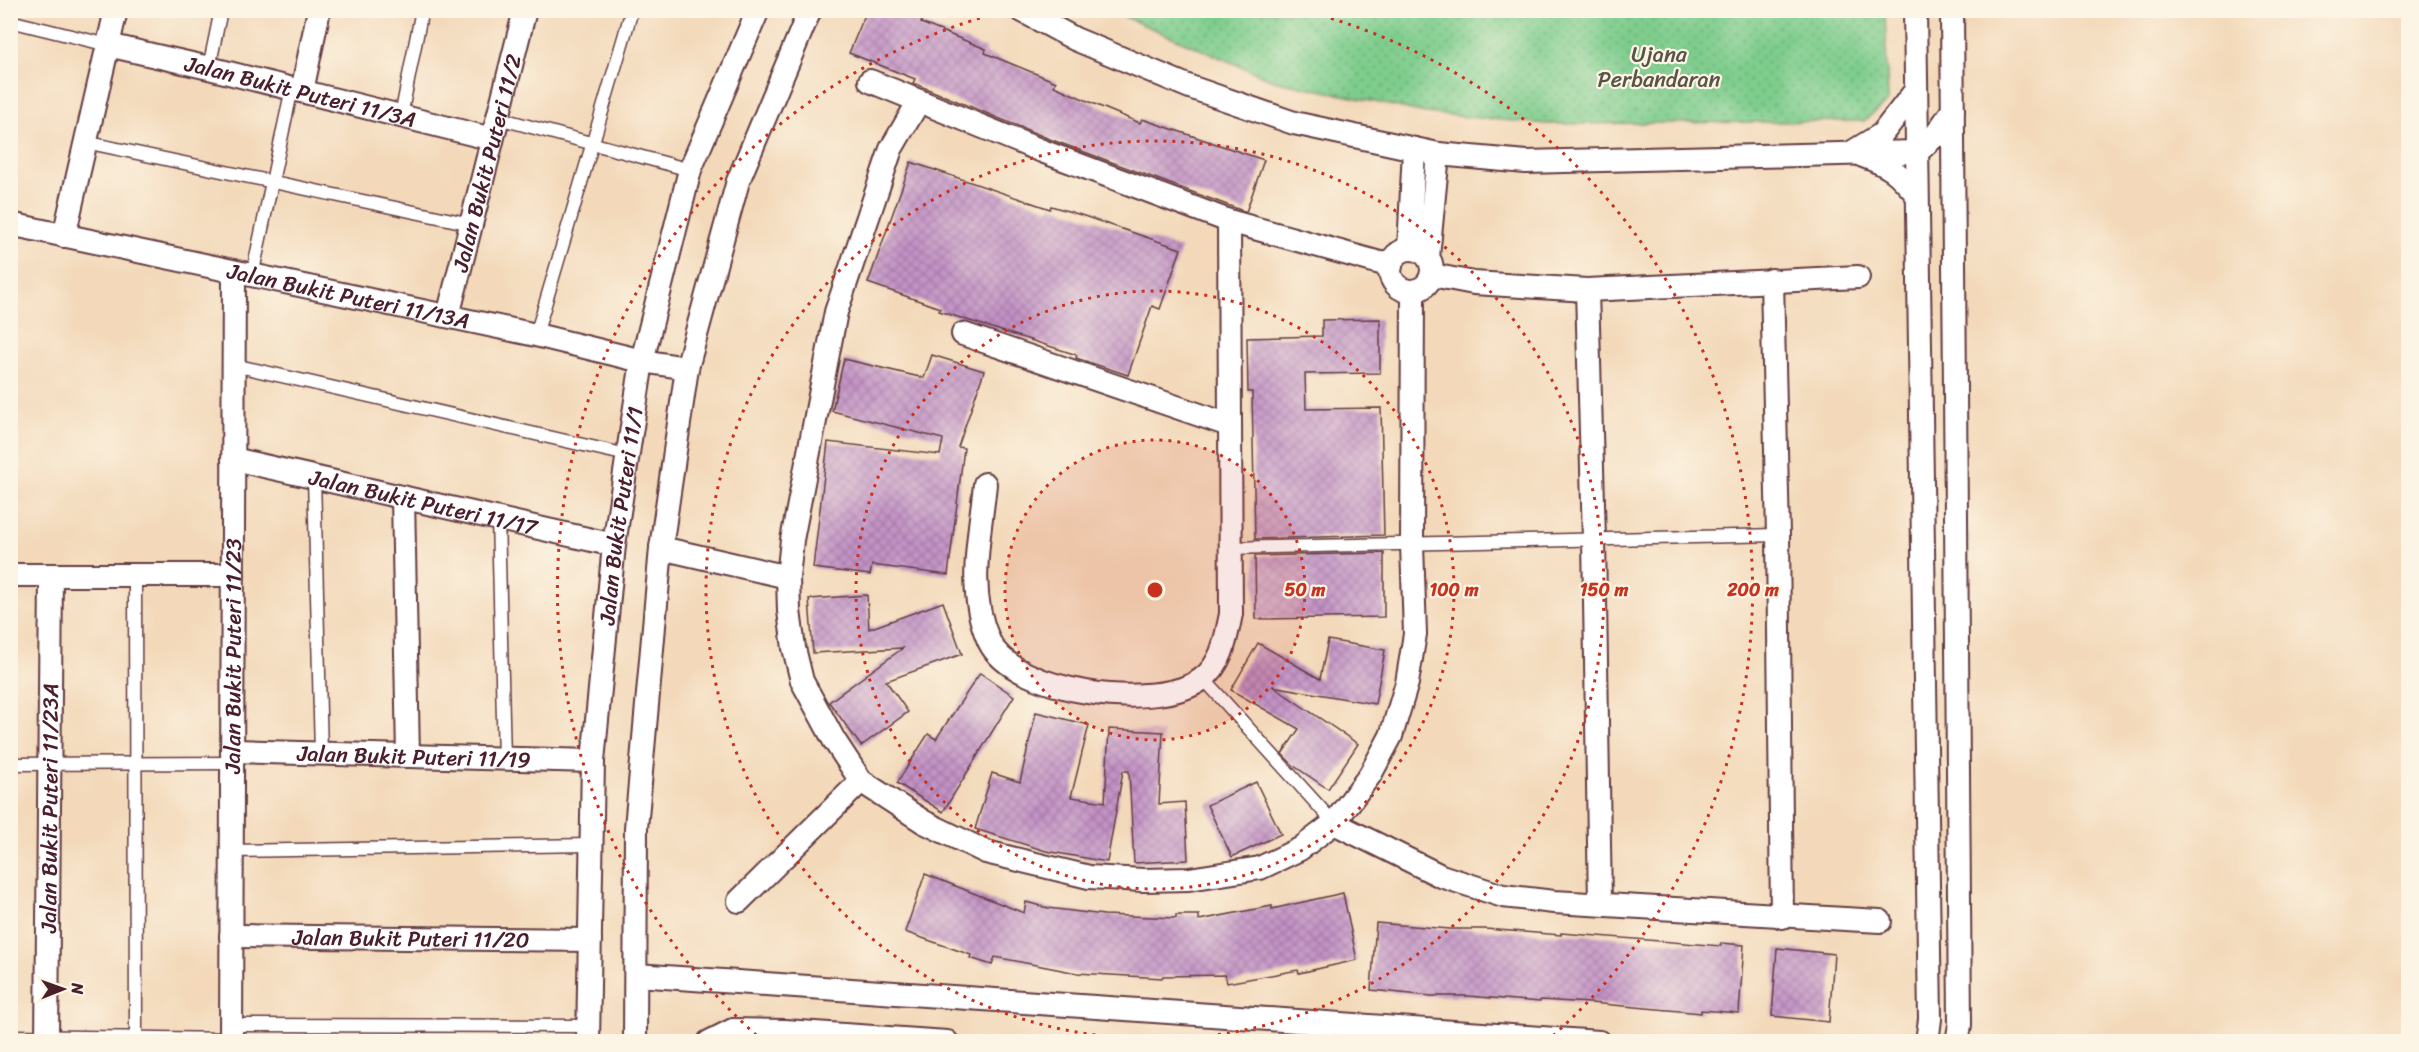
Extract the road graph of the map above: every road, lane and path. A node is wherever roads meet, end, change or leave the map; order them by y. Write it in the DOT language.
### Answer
graph roads {
  1 [pos="13,10"];
  2 [pos="116,10"];
  3 [pos="220,10"];
  4 [pos="319,10"];
  5 [pos="422,10"];
  6 [pos="525,10"];
  7 [pos="632,10"];
  8 [pos="758,10"];
  9 [pos="810,10"];
  10 [pos="1021,10"];
  11 [pos="1915,10"];
  12 [pos="1952,10"];
  13 [pos="11,21"];
  14 [pos="108,45"];
  15 [pos="209,68"];
  16 [pos="870,81"];
  17 [pos="297,90"];
  18 [pos="1916,90"];
  19 [pos="919,101"];
  20 [pos="1953,110"];
  21 [pos="401,116"];
  22 [pos="495,128"];
  23 [pos="85,142"];
  24 [pos="592,144"];
  25 [pos="1414,149"];
  26 [pos="1853,152"];
  27 [pos="1917,152"];
  28 [pos="1438,154"];
  29 [pos="690,170"];
  30 [pos="272,182"];
  31 [pos="1953,192"];
  32 [pos="1917,195"];
  33 [pos="1229,221"];
  34 [pos="10,224"];
  35 [pos="471,224"];
  36 [pos="64,236"];
  37 [pos="1423,260"];
  38 [pos="1390,266"];
  39 [pos="243,274"];
  40 [pos="1858,277"];
  41 [pos="1772,280"];
  42 [pos="1587,290"];
  43 [pos="1413,291"];
  44 [pos="448,316"];
  45 [pos="963,334"];
  46 [pos="536,335"];
  47 [pos="642,361"];
  48 [pos="234,365"];
  49 [pos="687,368"];
  50 [pos="1229,425"];
  51 [pos="627,455"];
  52 [pos="233,459"];
  53 [pos="314,477"];
  54 [pos="985,484"];
  55 [pos="404,497"];
  56 [pos="498,518"];
  57 [pos="1778,535"];
  58 [pos="1594,539"];
  59 [pos="1412,543"];
  60 [pos="614,544"];
  61 [pos="661,548"];
  62 [pos="1230,548"];
  63 [pos="10,575"];
  64 [pos="233,575"];
  65 [pos="51,576"];
  66 [pos="135,576"];
  67 [pos="788,577"];
  68 [pos="1203,678"];
  69 [pos="321,753"];
  70 [pos="408,756"];
  71 [pos="232,757"];
  72 [pos="504,759"];
  73 [pos="593,761"];
  74 [pos="50,762"];
  75 [pos="135,762"];
  76 [pos="10,764"];
  77 [pos="861,781"];
  78 [pos="1334,823"];
  79 [pos="590,845"];
  80 [pos="232,851"];
  81 [pos="739,901"];
  82 [pos="1599,904"];
  83 [pos="1782,916"];
  84 [pos="1880,921"];
  85 [pos="231,936"];
  86 [pos="590,940"];
  87 [pos="636,975"];
  88 [pos="588,1034"];
  89 [pos="231,1035"];
  90 [pos="10,1036"];
  91 [pos="785,1036"];
  92 [pos="47,1039"];
  93 [pos="136,1039"];
  94 [pos="876,1039"];
  95 [pos="635,1041"];
  96 [pos="709,1041"];
  97 [pos="947,1041"];
  98 [pos="1599,1041"];
  99 [pos="1927,1041"];
  100 [pos="1957,1041"];
  1 -- 13 [label="lane"];
  2 -- 14 [label="street"];
  3 -- 15 [label="lane"];
  4 -- 17 [label="street"];
  5 -- 21 [label="lane"];
  6 -- 22 [label="street, Jalan Bukit Puteri 11/2"];
  7 -- 24 [label="lane"];
  8 -- 29 [label="street, Jalan Bukit Puteri 11/1"];
  9 -- 49 [label="street"];
  10 -- 25 [label="street"];
  11 -- 18 [label="street"];
  12 -- 20 [label="street"];
  13 -- 14 [label="lane"];
  14 -- 15 [label="street, Jalan Bukit Puteri 11/3A"];
  14 -- 23 [label="street"];
  15 -- 17 [label="street, Jalan Bukit Puteri 11/3A"];
  16 -- 19 [label="street"];
  17 -- 21 [label="street, Jalan Bukit Puteri 11/3A"];
  17 -- 30 [label="lane"];
  18 -- 26 [label="street"];
  18 -- 27 [label="street"];
  19 -- 33 [label="street"];
  19 -- 67 [label="street"];
  20 -- 27 [label="street"];
  20 -- 31 [label="street"];
  21 -- 22 [label="street, Jalan Bukit Puteri 11/3A"];
  22 -- 24 [label="lane"];
  22 -- 35 [label="street, Jalan Bukit Puteri 11/2"];
  23 -- 30 [label="lane"];
  23 -- 36 [label="street"];
  24 -- 29 [label="lane"];
  24 -- 46 [label="lane"];
  25 -- 28 [label="street"];
  25 -- 37 [label="street"];
  26 -- 27 [label="street"];
  26 -- 28 [label="street"];
  26 -- 32 [label="street"];
  27 -- 31 [label="street"];
  27 -- 32 [label="street"];
  28 -- 37 [label="street"];
  29 -- 47 [label="street, Jalan Bukit Puteri 11/1"];
  30 -- 35 [label="lane"];
  30 -- 39 [label="lane"];
  31 -- 100 [label="street"];
  32 -- 99 [label="street"];
  33 -- 38 [label="street"];
  33 -- 50 [label="street"];
  34 -- 36 [label="street, Jalan Bukit Puteri 11/13A"];
  35 -- 44 [label="street, Jalan Bukit Puteri 11/2"];
  36 -- 39 [label="street, Jalan Bukit Puteri 11/13A"];
  37 -- 38 [label="street"];
  37 -- 42 [label="street"];
  37 -- 43 [label="street"];
  38 -- 43 [label="street"];
  39 -- 44 [label="street, Jalan Bukit Puteri 11/13A"];
  39 -- 48 [label="street, Jalan Bukit Puteri 11/23"];
  40 -- 41 [label="street"];
  41 -- 42 [label="street"];
  41 -- 57 [label="street"];
  42 -- 58 [label="street"];
  43 -- 59 [label="street"];
  44 -- 46 [label="street, Jalan Bukit Puteri 11/13A"];
  45 -- 50 [label="street"];
  46 -- 47 [label="street, Jalan Bukit Puteri 11/13A"];
  47 -- 49 [label="street, Jalan Bukit Puteri 11/13A"];
  47 -- 51 [label="street, Jalan Bukit Puteri 11/1"];
  48 -- 51 [label="lane"];
  48 -- 52 [label="street, Jalan Bukit Puteri 11/23"];
  49 -- 61 [label="street"];
  50 -- 62 [label="street"];
  51 -- 60 [label="street, Jalan Bukit Puteri 11/1"];
  52 -- 53 [label="street, Jalan Bukit Puteri 11/17"];
  52 -- 64 [label="street, Jalan Bukit Puteri 11/23"];
  53 -- 55 [label="street, Jalan Bukit Puteri 11/17"];
  53 -- 69 [label="lane"];
  54 -- 68 [label="street"];
  55 -- 56 [label="street, Jalan Bukit Puteri 11/17"];
  55 -- 70 [label="street"];
  56 -- 60 [label="street, Jalan Bukit Puteri 11/17"];
  56 -- 72 [label="lane"];
  57 -- 58 [label="lane"];
  57 -- 83 [label="street"];
  58 -- 59 [label="lane"];
  58 -- 82 [label="street"];
  59 -- 62 [label="lane"];
  59 -- 78 [label="street"];
  60 -- 73 [label="street, Jalan Bukit Puteri 11/1"];
  61 -- 67 [label="street"];
  61 -- 87 [label="street"];
  62 -- 68 [label="street"];
  63 -- 65 [label="street"];
  64 -- 66 [label="street"];
  64 -- 71 [label="street, Jalan Bukit Puteri 11/23"];
  65 -- 66 [label="street"];
  65 -- 74 [label="street, Jalan Bukit Puteri 11/23A"];
  66 -- 75 [label="lane"];
  67 -- 77 [label="street"];
  68 -- 78 [label="lane"];
  69 -- 70 [label="street, Jalan Bukit Puteri 11/19"];
  69 -- 71 [label="street, Jalan Bukit Puteri 11/19"];
  70 -- 72 [label="street, Jalan Bukit Puteri 11/19"];
  71 -- 75 [label="lane"];
  71 -- 80 [label="street, Jalan Bukit Puteri 11/23"];
  72 -- 73 [label="street, Jalan Bukit Puteri 11/19"];
  73 -- 79 [label="street, Jalan Bukit Puteri 11/1"];
  74 -- 75 [label="lane"];
  74 -- 76 [label="lane"];
  74 -- 92 [label="street, Jalan Bukit Puteri 11/23A"];
  75 -- 93 [label="lane"];
  77 -- 78 [label="street"];
  77 -- 81 [label="street"];
  78 -- 82 [label="street"];
  79 -- 80 [label="lane"];
  79 -- 86 [label="street, Jalan Bukit Puteri 11/1"];
  80 -- 85 [label="street, Jalan Bukit Puteri 11/23"];
  82 -- 83 [label="street"];
  83 -- 84 [label="street"];
  85 -- 86 [label="street, Jalan Bukit Puteri 11/20"];
  85 -- 89 [label="street, Jalan Bukit Puteri 11/23"];
  86 -- 88 [label="street, Jalan Bukit Puteri 11/1"];
  87 -- 95 [label="street"];
  87 -- 98 [label="street"];
  88 -- 89 [label="lane"];
  89 -- 93 [label="lane"];
  90 -- 92 [label="lane"];
  91 -- 94 [label="street"];
  91 -- 96 [label="street"];
  92 -- 93 [label="lane"];
  94 -- 97 [label="street"];
}
